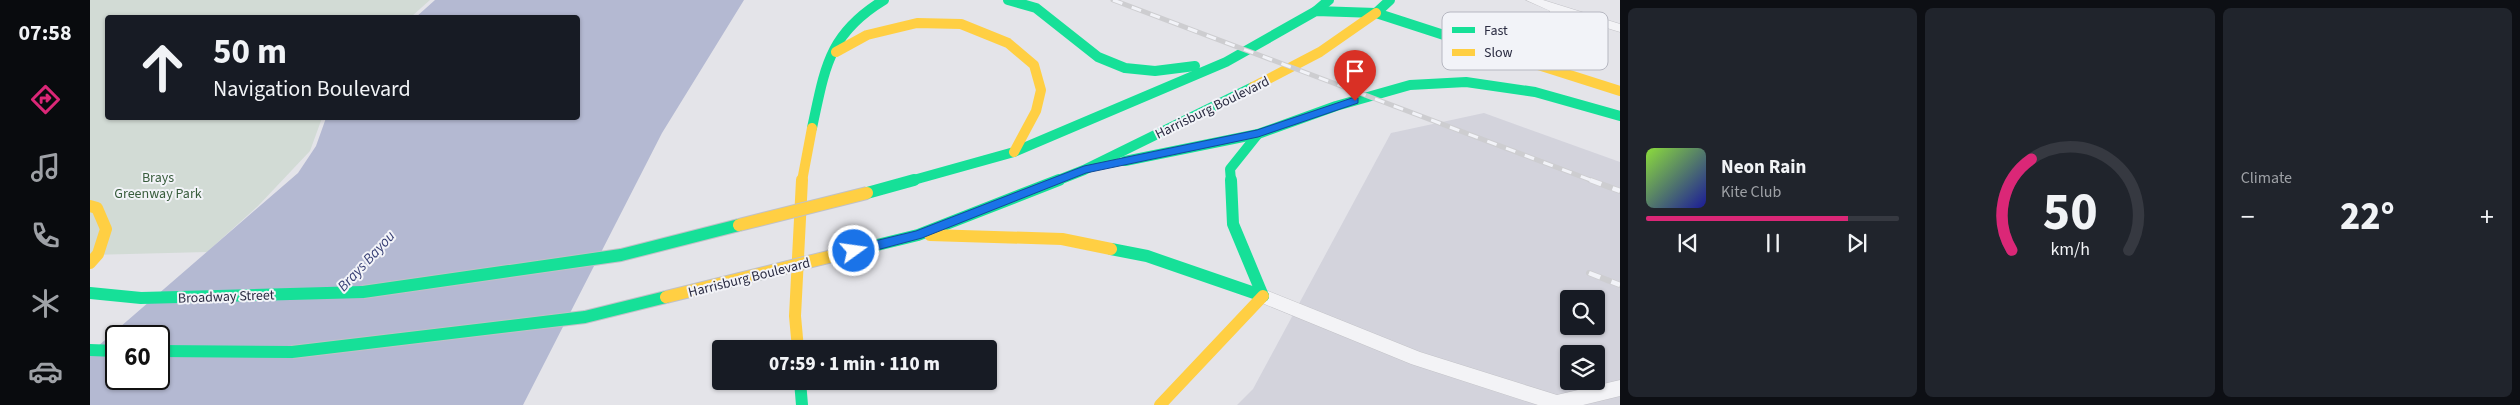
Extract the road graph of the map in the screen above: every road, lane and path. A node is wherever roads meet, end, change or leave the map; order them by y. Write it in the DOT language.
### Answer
graph roads {
  1 [pos="884,0"];
  2 [pos="1008,0"];
  3 [pos="1329,0"];
  4 [pos="1390,0"];
  5 [pos="1532,0"];
  6 [pos="1557,9"];
  7 [pos="1316,11"];
  8 [pos="1556,12"];
  9 [pos="1567,12"];
  10 [pos="1376,13"];
  11 [pos="1608,24"];
  12 [pos="1620,28"];
  13 [pos="1442,34"];
  14 [pos="828,56"];
  15 [pos="1226,62"];
  16 [pos="1554,70"];
  17 [pos="1620,91"];
  18 [pos="1620,116"];
  19 [pos="1258,134"];
  20 [pos="1014,152"];
  21 [pos="1084,170"];
  22 [pos="90,206"];
  23 [pos="918,235"];
  24 [pos="90,263"];
  25 [pos="90,293"];
  26 [pos="1263,296"];
  27 [pos="797,340"];
  28 [pos="90,350"];
  29 [pos="105,351"];
  30 [pos="170,351"];
  31 [pos="1620,388"];
  32 [pos="801,390"];
  33 [pos="1559,404"];
  34 [pos="802,405"];
  35 [pos="1160,405"];
  1 -- 14 [label="main road"];
  2 -- 15 [label="main road"];
  3 -- 7 [label="main road"];
  4 -- 10 [label="main road, Harrisburg Boulevard"];
  5 -- 6 [label="lane"];
  6 -- 8 [label="lane"];
  6 -- 9 [label="lane"];
  7 -- 10 [label="main road"];
  7 -- 15 [label="main road"];
  10 -- 13 [label="main road"];
  10 -- 21 [label="main road, Harrisburg Boulevard"];
  11 -- 12 [label="lane"];
  14 -- 20 [label="main road"];
  14 -- 27 [label="main road"];
  15 -- 20 [label="main road"];
  16 -- 17 [label="main road"];
  18 -- 19 [label="main road"];
  19 -- 21 [label="main road"];
  19 -- 26 [label="main road"];
  20 -- 25 [label="main road, Broadway Street, bridge"];
  21 -- 23 [label="main road, Harrisburg Boulevard"];
  22 -- 24 [label="main road"];
  23 -- 26 [label="main road"];
  23 -- 30 [label="main road, Harrisburg Boulevard, bridge"];
  26 -- 33 [label="lane"];
  26 -- 35 [label="main road"];
  28 -- 29 [label="main road"];
  31 -- 33 [label="lane"];
  32 -- 34 [label="main road"];
}
